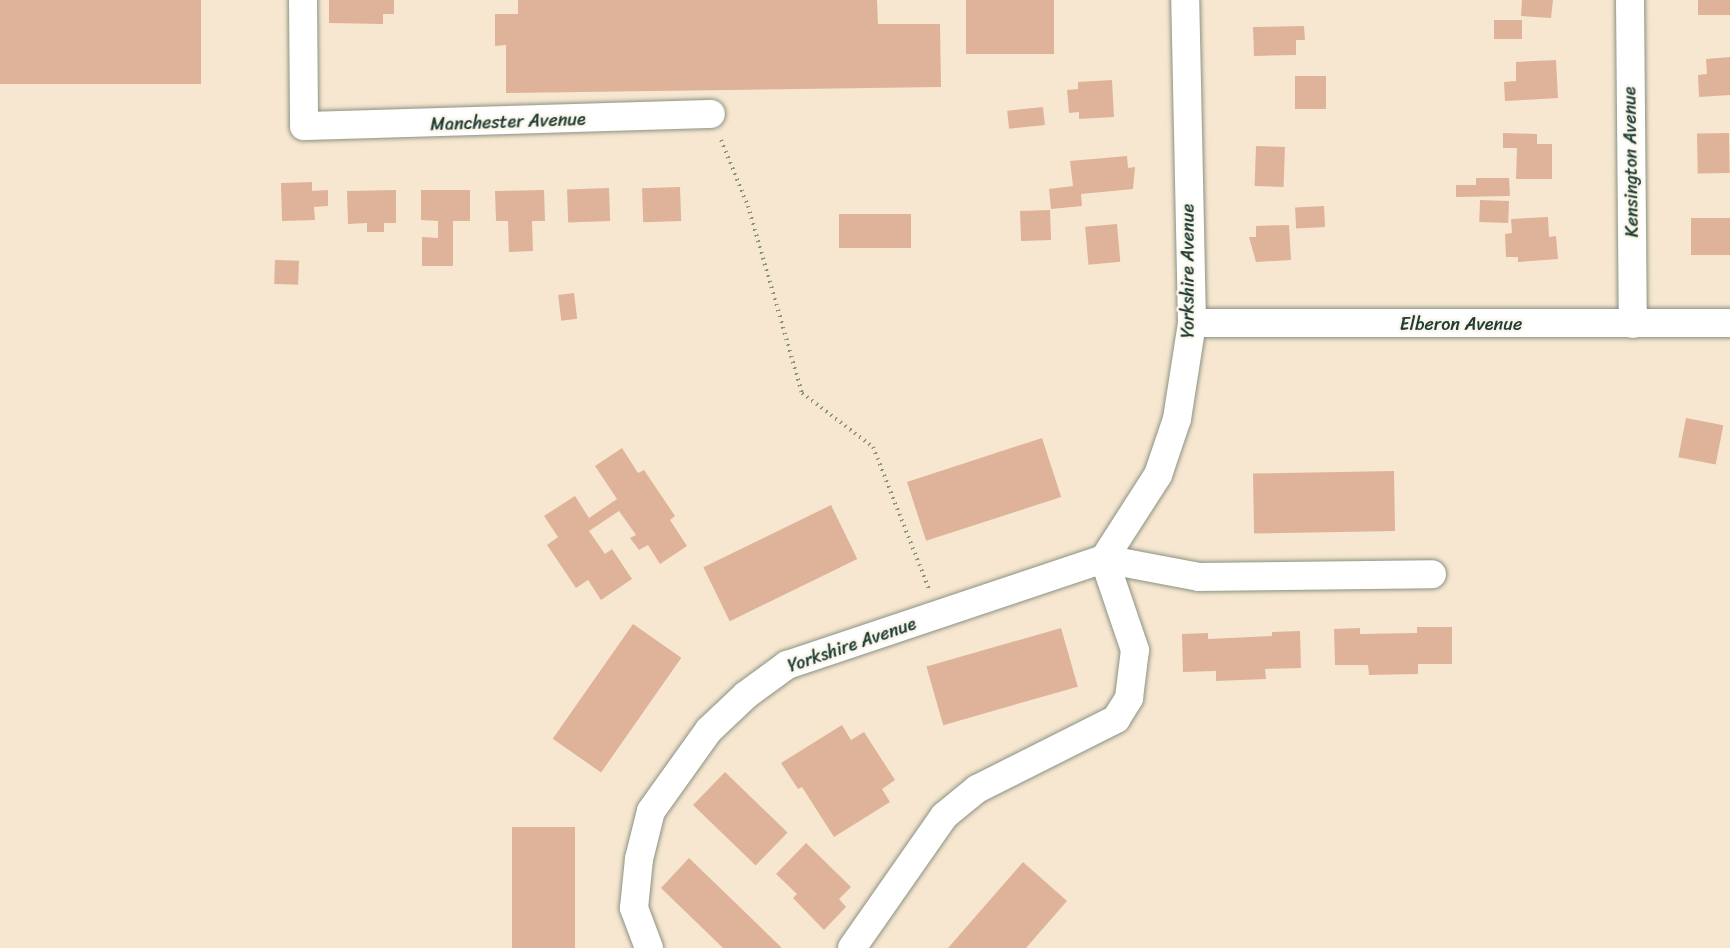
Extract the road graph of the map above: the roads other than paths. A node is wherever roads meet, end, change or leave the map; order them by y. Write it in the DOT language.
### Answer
graph roads {
  1 [pos="303,0"];
  2 [pos="1185,0"];
  3 [pos="1630,0"];
  4 [pos="711,114"];
  5 [pos="1192,323"];
  6 [pos="1730,323"];
  7 [pos="1633,324"];
  8 [pos="1104,559"];
  9 [pos="1432,574"];
  10 [pos="650,948"];
  11 [pos="852,948"];
  1 -- 4 [label="street, Manchester Avenue"];
  2 -- 5 [label="street, Yorkshire Avenue"];
  3 -- 7 [label="street, Kensington Avenue"];
  5 -- 7 [label="street, Elberon Avenue"];
  5 -- 8 [label="street, Yorkshire Avenue"];
  6 -- 7 [label="street, Elberon Avenue"];
  8 -- 9 [label="street"];
  8 -- 10 [label="street, Yorkshire Avenue"];
  8 -- 11 [label="street"];
}
